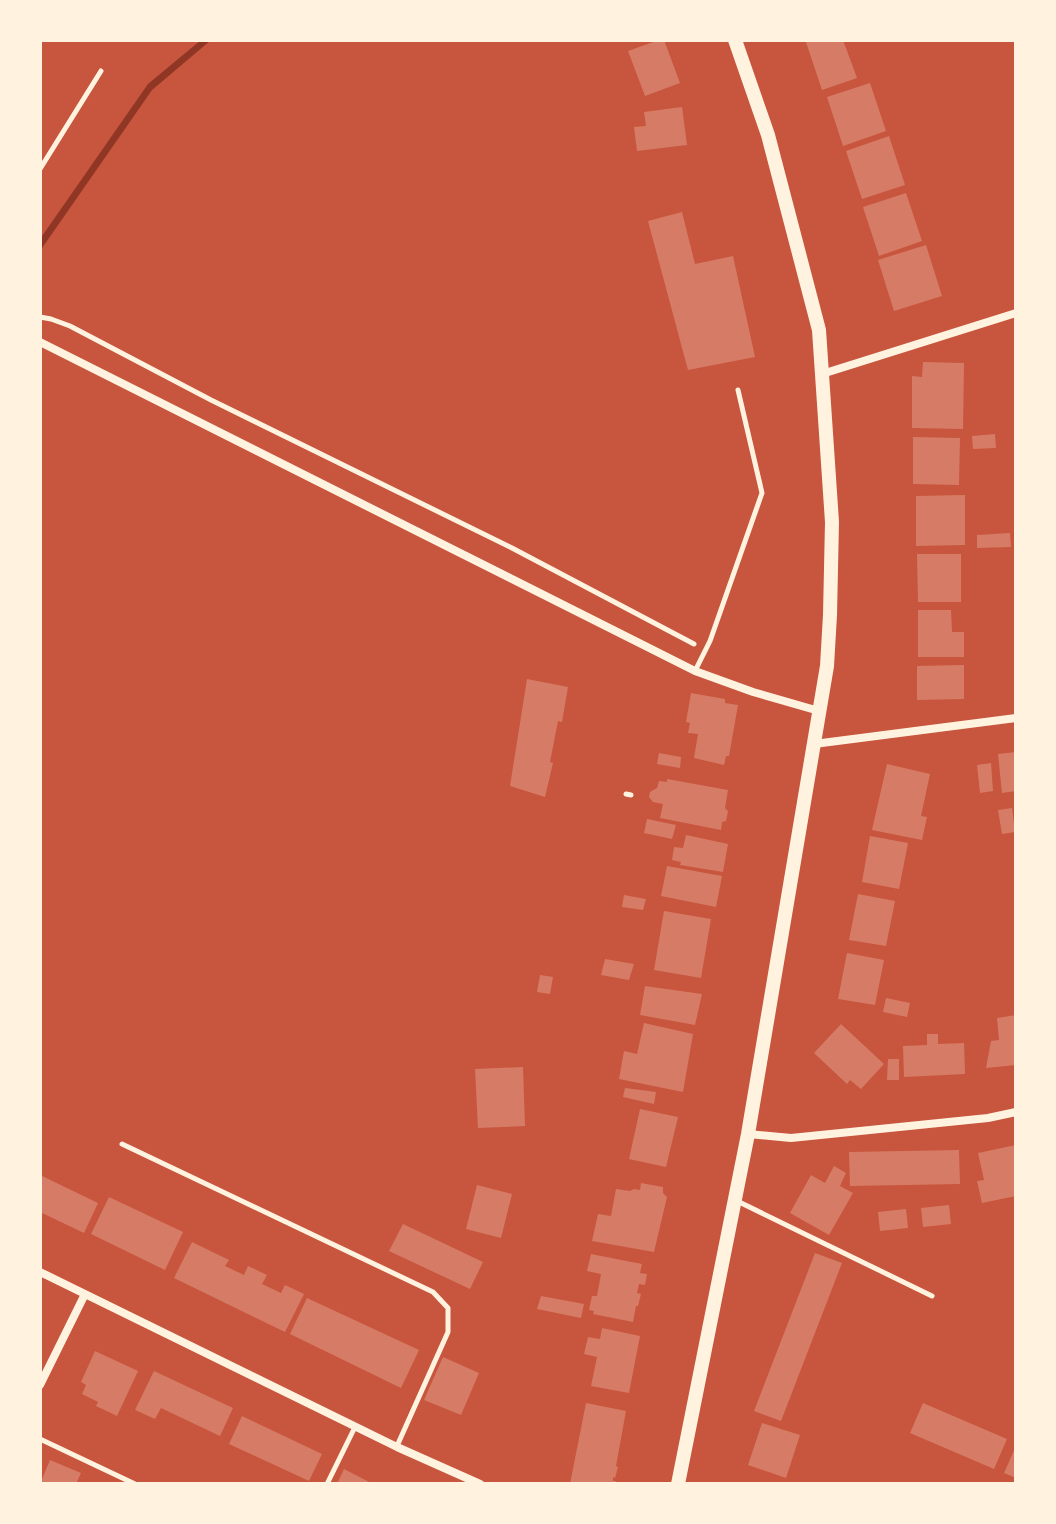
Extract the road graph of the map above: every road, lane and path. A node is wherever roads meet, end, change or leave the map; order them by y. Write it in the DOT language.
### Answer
graph roads {
  1 [pos="735,40"];
  2 [pos="101,71"];
  3 [pos="40,169"];
  4 [pos="1016,313"];
  5 [pos="40,317"];
  6 [pos="40,342"];
  7 [pos="822,374"];
  8 [pos="738,390"];
  9 [pos="706,650"];
  10 [pos="695,671"];
  11 [pos="819,711"];
  12 [pos="1016,718"];
  13 [pos="814,744"];
  14 [pos="1016,1112"];
  15 [pos="748,1134"];
  16 [pos="122,1144"];
  17 [pos="735,1199"];
  18 [pos="40,1272"];
  19 [pos="85,1294"];
  20 [pos="932,1296"];
  21 [pos="40,1385"];
  22 [pos="355,1426"];
  23 [pos="40,1439"];
  24 [pos="397,1447"];
  25 [pos="135,1484"];
  26 [pos="327,1484"];
  27 [pos="480,1484"];
  28 [pos="678,1484"];
  1 -- 7 [label="street"];
  2 -- 3 [label="lane"];
  4 -- 7 [label="street"];
  5 -- 9 [label="path"];
  6 -- 10 [label="street"];
  7 -- 11 [label="street"];
  8 -- 9 [label="lane"];
  9 -- 10 [label="lane"];
  10 -- 11 [label="street"];
  11 -- 13 [label="street"];
  12 -- 13 [label="street"];
  13 -- 15 [label="street"];
  14 -- 15 [label="street"];
  15 -- 17 [label="street"];
  16 -- 24 [label="lane"];
  17 -- 20 [label="lane"];
  17 -- 28 [label="street"];
  18 -- 19 [label="street"];
  19 -- 21 [label="street"];
  19 -- 22 [label="street"];
  22 -- 24 [label="street"];
  22 -- 26 [label="lane"];
  23 -- 25 [label="lane"];
  24 -- 27 [label="street"];
}
